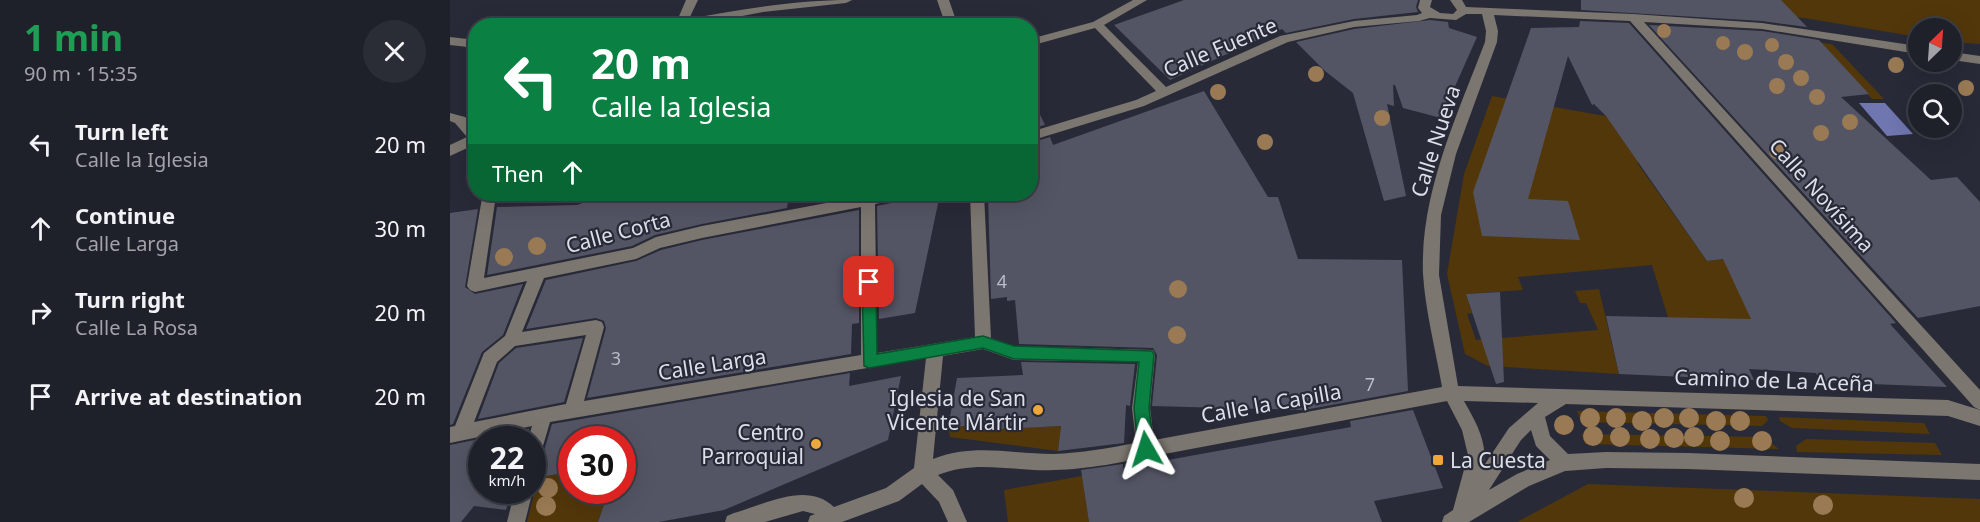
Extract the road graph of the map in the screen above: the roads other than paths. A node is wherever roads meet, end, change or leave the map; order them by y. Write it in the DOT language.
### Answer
graph roads {
  1 [pos="692,0"];
  2 [pos="846,0"];
  3 [pos="943,0"];
  4 [pos="1141,0"];
  5 [pos="1426,0"];
  6 [pos="1460,5"];
  7 [pos="1486,12"];
  8 [pos="1429,14"];
  9 [pos="1632,17"];
  10 [pos="683,18"];
  11 [pos="711,18"];
  12 [pos="949,18"];
  13 [pos="1102,21"];
  14 [pos="450,41"];
  15 [pos="1038,41"];
  16 [pos="468,43"];
  17 [pos="1908,48"];
  18 [pos="1962,57"];
  19 [pos="1980,60"];
  20 [pos="1164,93"];
  21 [pos="450,117"];
  22 [pos="468,130"];
  23 [pos="1038,135"];
  24 [pos="468,142"];
  25 [pos="450,151"];
  26 [pos="489,201"];
  27 [pos="845,201"];
  28 [pos="868,201"];
  29 [pos="977,201"];
  30 [pos="851,204"];
  31 [pos="538,274"];
  32 [pos="511,340"];
  33 [pos="983,342"];
  34 [pos="935,350"];
  35 [pos="869,361"];
  36 [pos="1451,393"];
  37 [pos="1565,395"];
  38 [pos="1980,402"];
  39 [pos="573,410"];
  40 [pos="1535,414"];
  41 [pos="543,416"];
  42 [pos="1980,417"];
  43 [pos="540,426"];
  44 [pos="455,434"];
  45 [pos="1146,449"];
  46 [pos="1564,463"];
  47 [pos="923,472"];
  48 [pos="1980,472"];
  49 [pos="520,504"];
  50 [pos="1456,519"];
  51 [pos="824,520"];
  52 [pos="516,522"];
  53 [pos="734,522"];
  54 [pos="958,522"];
  1 -- 10 [label="street"];
  2 -- 11 [label="street"];
  3 -- 12 [label="street"];
  4 -- 13 [label="street"];
  5 -- 8 [label="street"];
  6 -- 7 [label="street, Calle Fuente"];
  6 -- 8 [label="street, Calle Fuente"];
  7 -- 9 [label="street, Calle Fuente"];
  7 -- 36 [label="street, Calle Nueva"];
  8 -- 20 [label="street, Calle Fuente"];
  9 -- 17 [label="street, Calle Fuente"];
  9 -- 38 [label="street, Calle Novísima"];
  13 -- 15 [label="street"];
  13 -- 20 [label="street"];
  14 -- 16 [label="street"];
  18 -- 19 [label="street"];
  20 -- 23 [label="street, Calle Fuente"];
  21 -- 22 [label="street"];
  24 -- 25 [label="street"];
  26 -- 31 [label="street, Calle Corta"];
  27 -- 30 [label="street"];
  28 -- 30 [label="street, Calle Corta"];
  28 -- 35 [label="street"];
  29 -- 33 [label="street"];
  30 -- 31 [label="street, Calle Corta"];
  31 -- 32 [label="street"];
  32 -- 39 [label="street"];
  32 -- 44 [label="street"];
  33 -- 34 [label="street, Calle Larga"];
  33 -- 45 [label="street"];
  34 -- 35 [label="street, Calle Larga"];
  34 -- 47 [label="street"];
  35 -- 39 [label="street, Calle Larga"];
  36 -- 37 [label="street, Camino de La Aceña"];
  36 -- 45 [label="street, Calle la Capilla"];
  36 -- 50 [label="street"];
  37 -- 40 [label="street"];
  37 -- 42 [label="street, Camino de La Aceña"];
  39 -- 41 [label="street, Calle Larga"];
  40 -- 46 [label="street"];
  40 -- 50 [label="street"];
  41 -- 43 [label="street"];
  41 -- 44 [label="street, Calle Larga"];
  45 -- 47 [label="street, Calle la Capilla"];
  46 -- 48 [label="street"];
  46 -- 50 [label="street"];
  47 -- 51 [label="street, Calle la Capilla"];
  47 -- 54 [label="street"];
  49 -- 52 [label="street"];
  51 -- 53 [label="street"];
}
